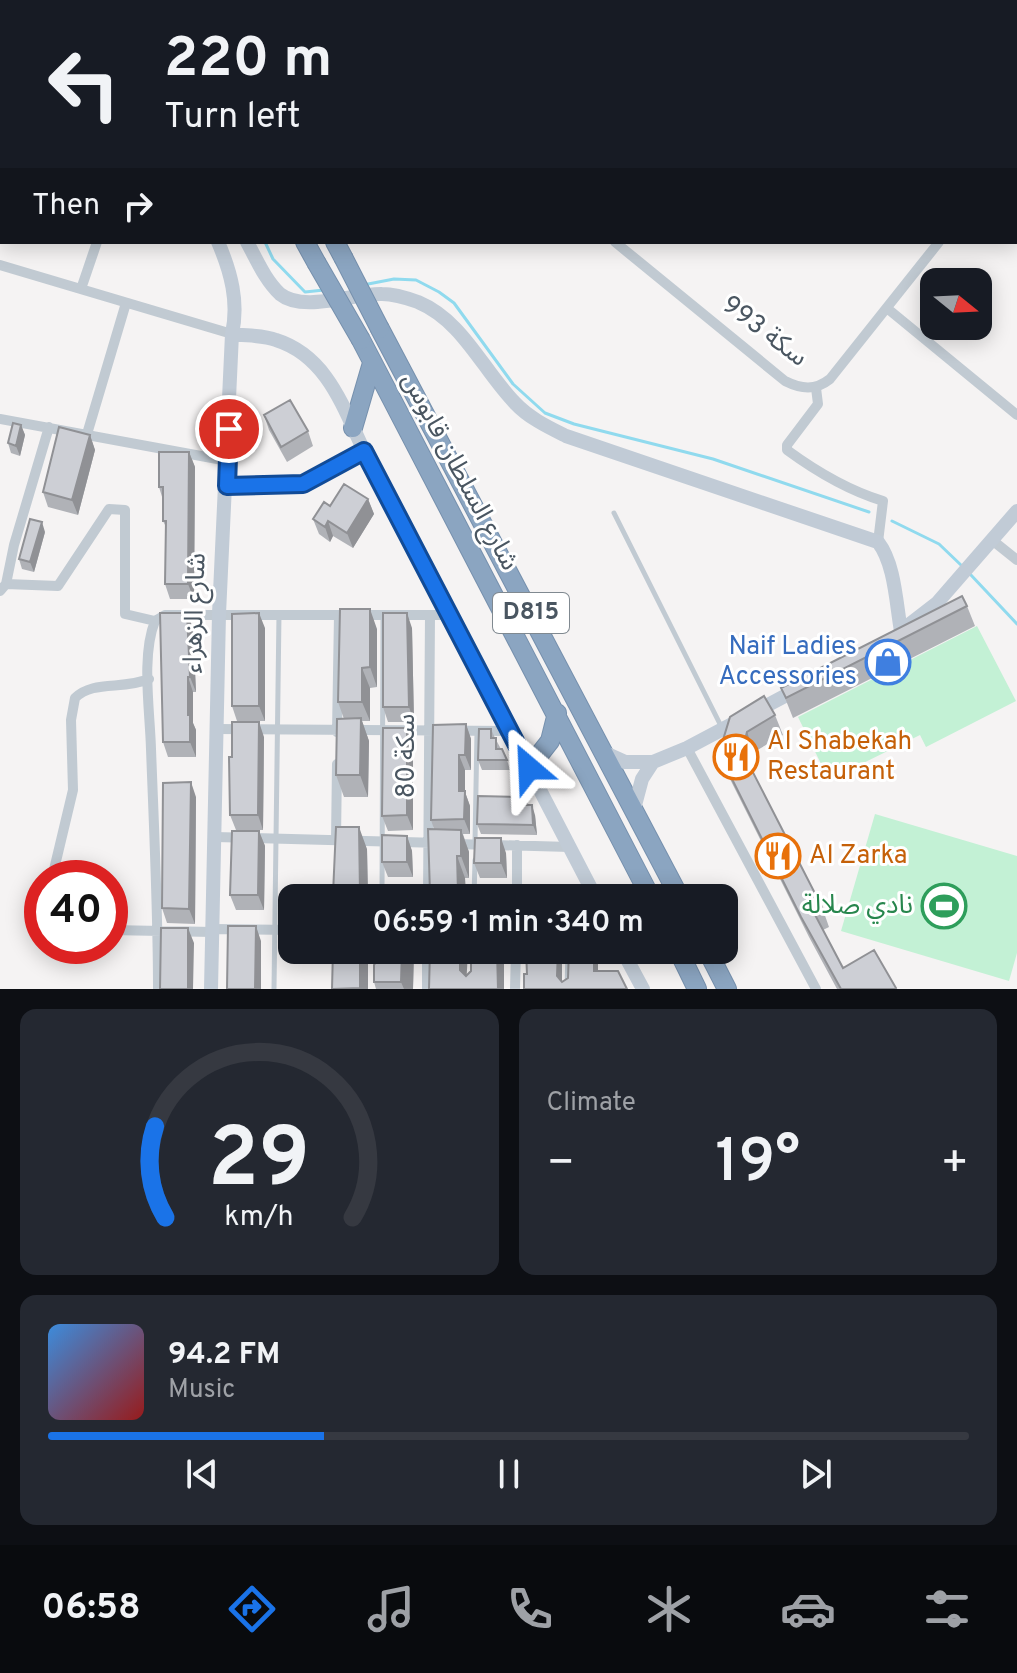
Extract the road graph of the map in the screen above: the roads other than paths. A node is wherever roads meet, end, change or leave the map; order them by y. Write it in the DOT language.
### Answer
graph roads {
  1 [pos="96,244"];
  2 [pos="219,244"];
  3 [pos="248,244"];
  4 [pos="306,244"];
  5 [pos="617,244"];
  6 [pos="937,244"];
  7 [pos="339,250"];
  8 [pos="0,265"];
  9 [pos="81,289"];
  10 [pos="126,303"];
  11 [pos="888,309"];
  12 [pos="232,334"];
  13 [pos="372,363"];
  14 [pos="816,388"];
  15 [pos="1017,415"];
  16 [pos="0,419"];
  17 [pos="49,427"];
  18 [pos="353,428"];
  19 [pos="87,434"];
  20 [pos="364,451"];
  21 [pos="228,461"];
  22 [pos="227,486"];
  23 [pos="1017,511"];
  24 [pos="614,513"];
  25 [pos="878,542"];
  26 [pos="0,543"];
  27 [pos="988,544"];
  28 [pos="14,545"];
  29 [pos="1017,560"];
  30 [pos="3,588"];
  31 [pos="219,614"];
  32 [pos="279,614"];
  33 [pos="339,615"];
  34 [pos="383,615"];
  35 [pos="430,615"];
  36 [pos="449,615"];
  37 [pos="155,621"];
  38 [pos="149,679"];
  39 [pos="816,679"];
  40 [pos="557,713"];
  41 [pos="217,729"];
  42 [pos="277,729"];
  43 [pos="723,729"];
  44 [pos="337,730"];
  45 [pos="382,730"];
  46 [pos="429,730"];
  47 [pos="477,731"];
  48 [pos="511,731"];
  49 [pos="687,748"];
  50 [pos="605,753"];
  51 [pos="653,762"];
  52 [pos="529,768"];
  53 [pos="634,809"];
  54 [pos="215,837"];
  55 [pos="276,839"];
  56 [pos="336,841"];
  57 [pos="382,842"];
  58 [pos="428,843"];
  59 [pos="475,844"];
  60 [pos="517,845"];
  61 [pos="570,847"];
  62 [pos="335,855"];
  63 [pos="56,860"];
  64 [pos="382,884"];
  65 [pos="428,884"];
  66 [pos="474,884"];
  67 [pos="517,884"];
  68 [pos="589,884"];
  69 [pos="644,884"];
  70 [pos="673,884"];
  71 [pos="275,929"];
  72 [pos="278,929"];
  73 [pos="128,930"];
  74 [pos="158,931"];
  75 [pos="213,931"];
  76 [pos="427,964"];
  77 [pos="516,964"];
  78 [pos="568,964"];
  79 [pos="630,964"];
  80 [pos="685,964"];
  81 [pos="714,964"];
  82 [pos="158,989"];
  83 [pos="211,989"];
  84 [pos="274,989"];
  85 [pos="427,989"];
  86 [pos="515,989"];
  87 [pos="567,989"];
  88 [pos="643,989"];
  89 [pos="697,989"];
  90 [pos="727,989"];
  91 [pos="816,989"];
  1 -- 9 [label="street"];
  2 -- 12 [label="street, شارع الزهراء"];
  3 -- 25 [label="street"];
  4 -- 13 [label="highway, شارع السلطان قابوس / D815, bridge"];
  5 -- 14 [label="street, سكة 993"];
  6 -- 11 [label="street, سكة 993"];
  7 -- 50 [label="highway, شارع السلطان قابوس / D815, bridge"];
  8 -- 9 [label="street"];
  9 -- 10 [label="street"];
  10 -- 12 [label="street"];
  10 -- 19 [label="street"];
  11 -- 14 [label="street, سكة 993"];
  11 -- 15 [label="street"];
  12 -- 18 [label="street"];
  12 -- 21 [label="street, شارع الزهراء"];
  13 -- 18 [label="highway"];
  13 -- 40 [label="highway, شارع السلطان قابوس / D815"];
  14 -- 25 [label="street"];
  16 -- 17 [label="street"];
  17 -- 19 [label="street"];
  17 -- 28 [label="street"];
  18 -- 20 [label="street"];
  19 -- 21 [label="street"];
  20 -- 22 [label="street"];
  20 -- 36 [label="street"];
  21 -- 22 [label="street, شارع الزهراء"];
  22 -- 31 [label="street, شارع الزهراء"];
  23 -- 27 [label="street"];
  24 -- 43 [label="lane"];
  25 -- 27 [label="street"];
  26 -- 28 [label="street"];
  27 -- 29 [label="street"];
  28 -- 30 [label="street"];
  30 -- 37 [label="street"];
  31 -- 32 [label="street"];
  31 -- 37 [label="street"];
  31 -- 41 [label="street, شارع الزهراء"];
  32 -- 33 [label="street"];
  32 -- 42 [label="lane"];
  33 -- 34 [label="street"];
  33 -- 44 [label="street"];
  34 -- 35 [label="street"];
  34 -- 45 [label="lane"];
  35 -- 36 [label="street"];
  35 -- 46 [label="street, سكة 80"];
  36 -- 48 [label="street"];
  37 -- 38 [label="street"];
  38 -- 63 [label="street"];
  38 -- 74 [label="street"];
  39 -- 43 [label="street"];
  40 -- 52 [label="highway"];
  40 -- 69 [label="highway, شارع السلطان قابوس / D815"];
  41 -- 42 [label="street"];
  41 -- 54 [label="street, شارع الزهراء"];
  42 -- 44 [label="street"];
  42 -- 55 [label="lane"];
  43 -- 49 [label="street"];
  44 -- 45 [label="street"];
  44 -- 56 [label="street"];
  45 -- 46 [label="street"];
  45 -- 57 [label="lane"];
  46 -- 47 [label="street"];
  46 -- 58 [label="street, سكة 80"];
  47 -- 48 [label="street"];
  47 -- 59 [label="lane"];
  48 -- 52 [label="street"];
  49 -- 51 [label="street"];
  49 -- 91 [label="street"];
  50 -- 51 [label="street"];
  50 -- 53 [label="highway, شارع السلطان قابوس / D815"];
  51 -- 53 [label="street"];
  52 -- 61 [label="street"];
  53 -- 70 [label="highway, شارع السلطان قابوس / D815"];
  54 -- 55 [label="street"];
  54 -- 75 [label="street, شارع الزهراء"];
  55 -- 56 [label="street"];
  55 -- 71 [label="lane"];
  56 -- 57 [label="street"];
  56 -- 62 [label="street"];
  57 -- 58 [label="street"];
  57 -- 64 [label="lane"];
  58 -- 59 [label="street"];
  58 -- 65 [label="street, سكة 80"];
  59 -- 60 [label="street"];
  59 -- 66 [label="lane"];
  60 -- 61 [label="street"];
  60 -- 67 [label="street"];
  61 -- 68 [label="street"];
  71 -- 72 [label="street"];
  71 -- 75 [label="street"];
  71 -- 84 [label="lane"];
  73 -- 74 [label="street"];
  74 -- 75 [label="street"];
  74 -- 82 [label="street"];
  75 -- 83 [label="street, شارع الزهراء"];
  76 -- 85 [label="street"];
  77 -- 86 [label="street"];
  78 -- 87 [label="lane"];
  79 -- 88 [label="street"];
  80 -- 89 [label="highway"];
  81 -- 90 [label="highway"];
}
